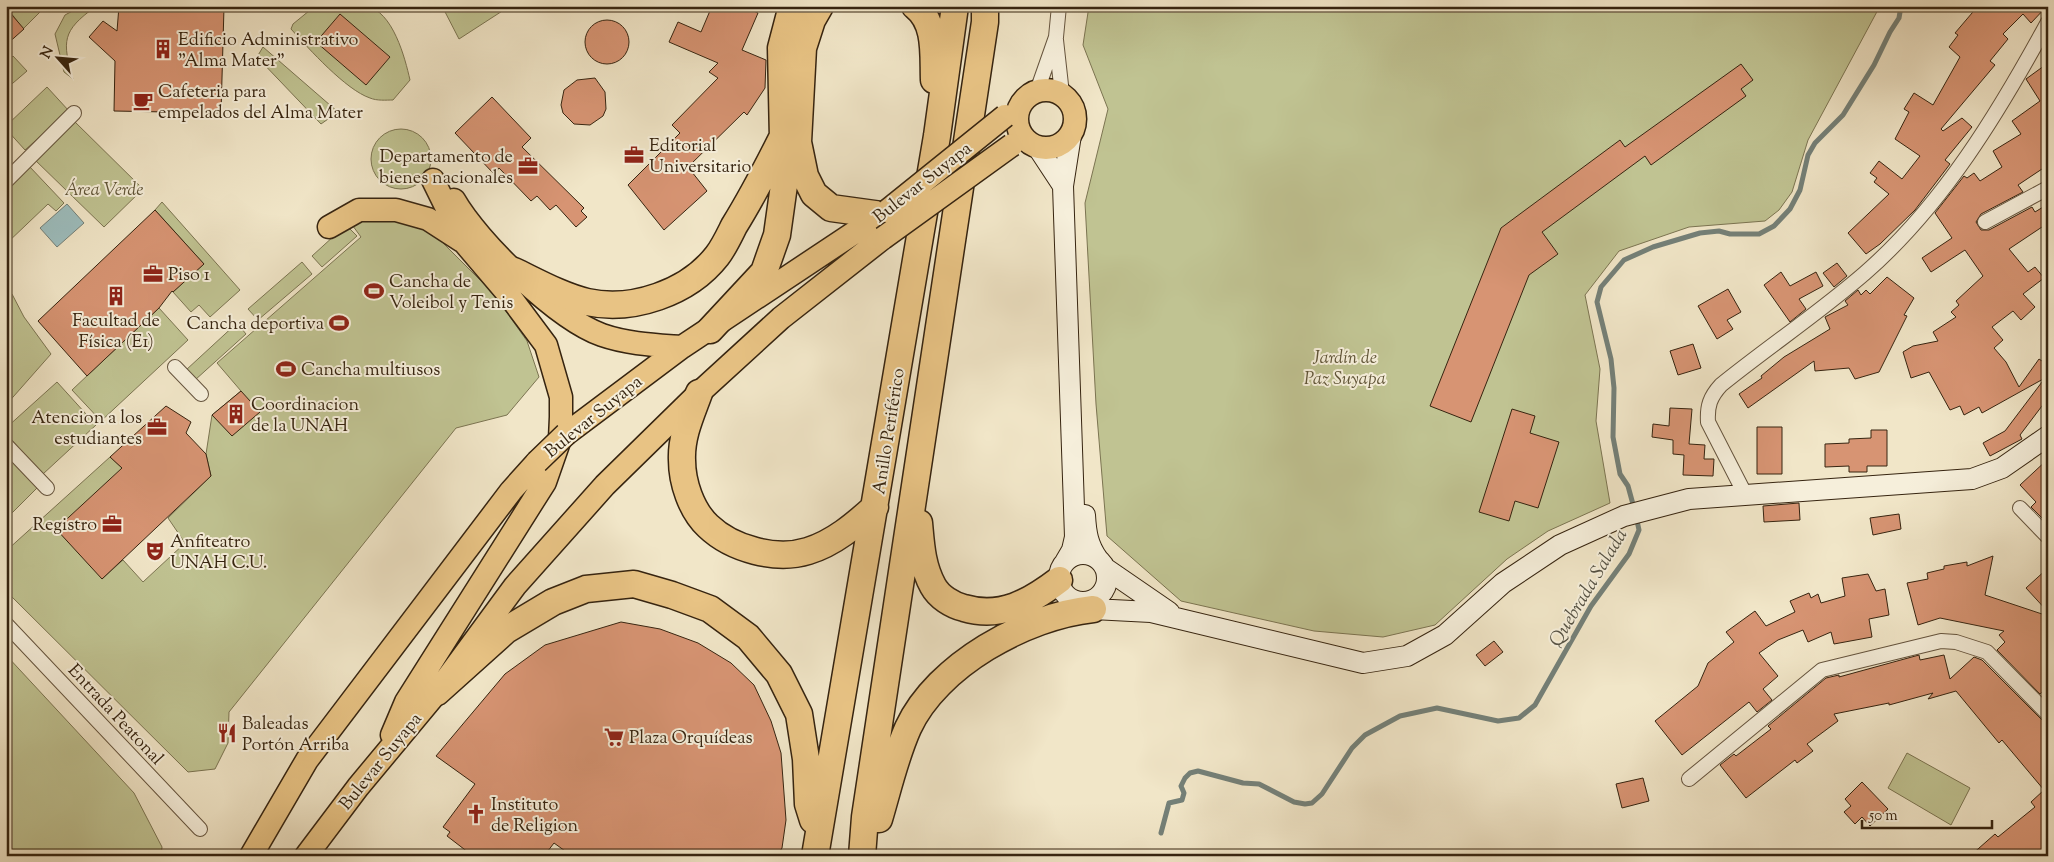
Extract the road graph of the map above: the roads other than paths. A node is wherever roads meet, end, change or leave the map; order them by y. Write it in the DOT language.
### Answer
graph roads {
  1 [pos="792,6"];
  2 [pos="820,6"];
  3 [pos="915,6"];
  4 [pos="955,6"];
  5 [pos="985,6"];
  6 [pos="1001,6"];
  7 [pos="1059,6"];
  8 [pos="2048,22"];
  9 [pos="1056,37"];
  10 [pos="1062,94"];
  11 [pos="1021,104"];
  12 [pos="972,110"];
  13 [pos="74,113"];
  14 [pos="1071,135"];
  15 [pos="783,136"];
  16 [pos="937,136"];
  17 [pos="1024,143"];
  18 [pos="6,181"];
  19 [pos="1063,186"];
  20 [pos="2048,188"];
  21 [pos="884,221"];
  22 [pos="1985,222"];
  23 [pos="329,227"];
  24 [pos="463,241"];
  25 [pos="514,271"];
  26 [pos="1065,300"];
  27 [pos="710,330"];
  28 [pos="682,347"];
  29 [pos="175,367"];
  30 [pos="699,393"];
  31 [pos="201,394"];
  32 [pos="2048,436"];
  33 [pos="6,445"];
  34 [pos="47,488"];
  35 [pos="915,489"];
  36 [pos="1745,494"];
  37 [pos="875,507"];
  38 [pos="2020,508"];
  39 [pos="2048,537"];
  40 [pos="1102,564"];
  41 [pos="1062,571"];
  42 [pos="1125,584"];
  43 [pos="1095,607"];
  44 [pos="1179,619"];
  45 [pos="6,624"];
  46 [pos="436,692"];
  47 [pos="2048,714"];
  48 [pos="383,757"];
  49 [pos="1688,779"];
  50 [pos="200,829"];
  51 [pos="814,849"];
  52 [pos="251,856"];
  53 [pos="306,856"];
  54 [pos="862,856"];
  55 [pos="868,856"];
  1 -- 15 [label="highway"];
  2 -- 21 [label="highway"];
  3 -- 16 [label="highway"];
  4 -- 16 [label="highway, Anillo Periférico"];
  5 -- 12 [label="highway, Anillo Periférico"];
  6 -- 12 [label="highway"];
  7 -- 9 [label="street"];
  8 -- 36 [label="street"];
  9 -- 10 [label="street"];
  9 -- 11 [label="street"];
  10 -- 11 [label="main road"];
  10 -- 14 [label="main road"];
  11 -- 17 [label="main road"];
  11 -- 21 [label="main road, Bulevar Suyapa, bridge"];
  12 -- 35 [label="highway, Anillo Periférico"];
  13 -- 18 [label="street"];
  14 -- 17 [label="main road"];
  14 -- 19 [label="street"];
  15 -- 25 [label="highway"];
  15 -- 27 [label="highway"];
  16 -- 37 [label="highway, Anillo Periférico"];
  17 -- 19 [label="street"];
  17 -- 21 [label="main road, Bulevar Suyapa, bridge"];
  19 -- 26 [label="street"];
  20 -- 22 [label="street"];
  21 -- 27 [label="main road, Bulevar Suyapa"];
  21 -- 30 [label="main road, Bulevar Suyapa"];
  23 -- 24 [label="main road"];
  24 -- 25 [label="main road"];
  24 -- 48 [label="main road"];
  25 -- 28 [label="main road"];
  26 -- 40 [label="street"];
  26 -- 41 [label="street"];
  27 -- 28 [label="main road, Bulevar Suyapa"];
  28 -- 52 [label="main road, Bulevar Suyapa, bridge"];
  29 -- 31 [label="street"];
  30 -- 37 [label="highway"];
  30 -- 46 [label="main road, Bulevar Suyapa"];
  32 -- 36 [label="street"];
  33 -- 34 [label="street"];
  35 -- 41 [label="highway"];
  35 -- 54 [label="highway, Anillo Periférico"];
  36 -- 44 [label="street"];
  37 -- 51 [label="highway, Anillo Periférico"];
  38 -- 39 [label="street"];
  40 -- 41 [label="street"];
  40 -- 42 [label="street"];
  40 -- 43 [label="street"];
  41 -- 43 [label="street"];
  42 -- 43 [label="street"];
  42 -- 44 [label="street"];
  43 -- 44 [label="street"];
  43 -- 55 [label="highway"];
  45 -- 50 [label="street, Entrada Peatonal"];
  46 -- 48 [label="main road, Bulevar Suyapa"];
  46 -- 51 [label="highway"];
  47 -- 49 [label="street"];
  48 -- 53 [label="main road, Bulevar Suyapa"];
}
